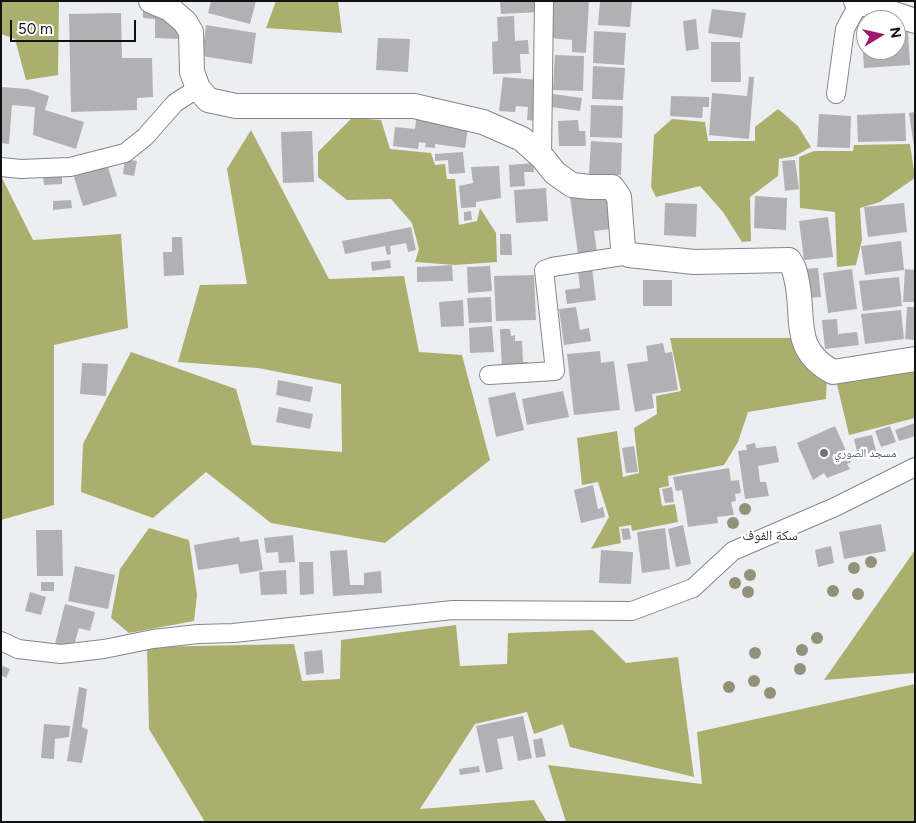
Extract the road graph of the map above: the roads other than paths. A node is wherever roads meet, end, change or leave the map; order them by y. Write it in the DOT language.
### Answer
graph roads {
  1 [pos="151,1"];
  2 [pos="544,1"];
  3 [pos="857,2"];
  4 [pos="915,21"];
  5 [pos="198,88"];
  6 [pos="836,94"];
  7 [pos="542,157"];
  8 [pos="1,167"];
  9 [pos="629,255"];
  10 [pos="915,359"];
  11 [pos="489,375"];
  12 [pos="915,467"];
  13 [pos="1,641"];
  1 -- 5 [label="street"];
  2 -- 7 [label="street"];
  3 -- 4 [label="street"];
  3 -- 6 [label="street"];
  5 -- 7 [label="street"];
  5 -- 8 [label="street"];
  7 -- 9 [label="street"];
  9 -- 10 [label="street"];
  9 -- 11 [label="street"];
  12 -- 13 [label="street"];
}
